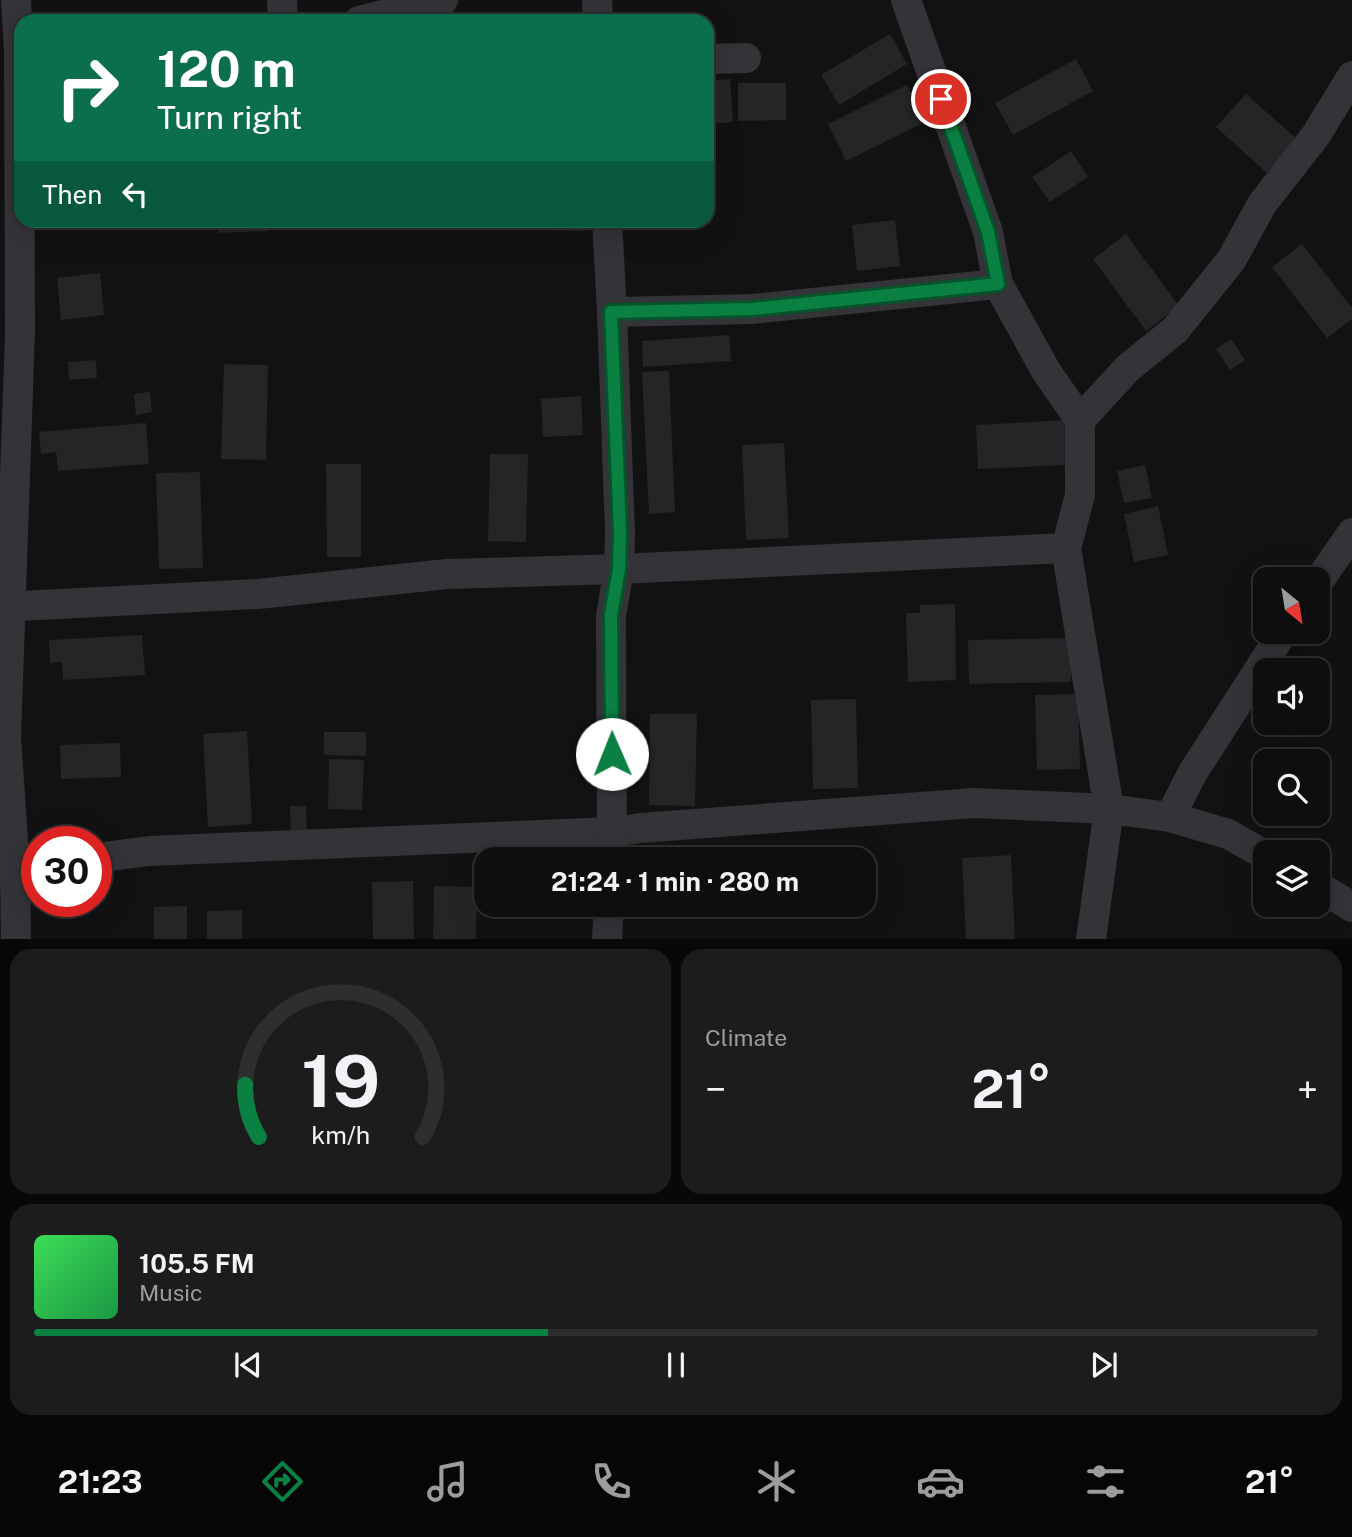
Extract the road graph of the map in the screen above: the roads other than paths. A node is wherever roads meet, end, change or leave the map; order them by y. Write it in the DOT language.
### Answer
graph roads {
  1 [pos="443,0"];
  2 [pos="906,0"];
  3 [pos="387,14"];
  4 [pos="14,15"];
  5 [pos="9,53"];
  6 [pos="746,58"];
  7 [pos="714,59"];
  8 [pos="1352,76"];
  9 [pos="14,77"];
  10 [pos="15,228"];
  11 [pos="607,228"];
  12 [pos="998,284"];
  13 [pos="611,312"];
  14 [pos="10,332"];
  15 [pos="1080,421"];
  16 [pos="1352,533"];
  17 [pos="1066,548"];
  18 [pos="1328,567"];
  19 [pos="619,569"];
  20 [pos="6,607"];
  21 [pos="1275,644"];
  22 [pos="1109,809"];
  23 [pos="1170,817"];
  24 [pos="612,846"];
  25 [pos="1253,848"];
  26 [pos="112,856"];
  27 [pos="17,868"];
  28 [pos="608,917"];
  29 [pos="16,939"];
  30 [pos="607,939"];
  31 [pos="1091,939"];
  1 -- 3 [label="street"];
  2 -- 12 [label="street"];
  4 -- 5 [label="street"];
  5 -- 9 [label="street"];
  6 -- 7 [label="street"];
  8 -- 15 [label="street"];
  10 -- 14 [label="street"];
  11 -- 13 [label="street"];
  12 -- 13 [label="street"];
  12 -- 15 [label="street"];
  13 -- 19 [label="street"];
  14 -- 20 [label="street"];
  15 -- 17 [label="street"];
  16 -- 18 [label="street"];
  17 -- 19 [label="street"];
  17 -- 22 [label="street"];
  19 -- 20 [label="street"];
  19 -- 24 [label="street"];
  20 -- 27 [label="street"];
  21 -- 23 [label="street"];
  22 -- 23 [label="street"];
  22 -- 24 [label="street"];
  22 -- 31 [label="street"];
  23 -- 25 [label="street"];
  24 -- 26 [label="street"];
  27 -- 29 [label="street"];
  28 -- 30 [label="street"];
}
